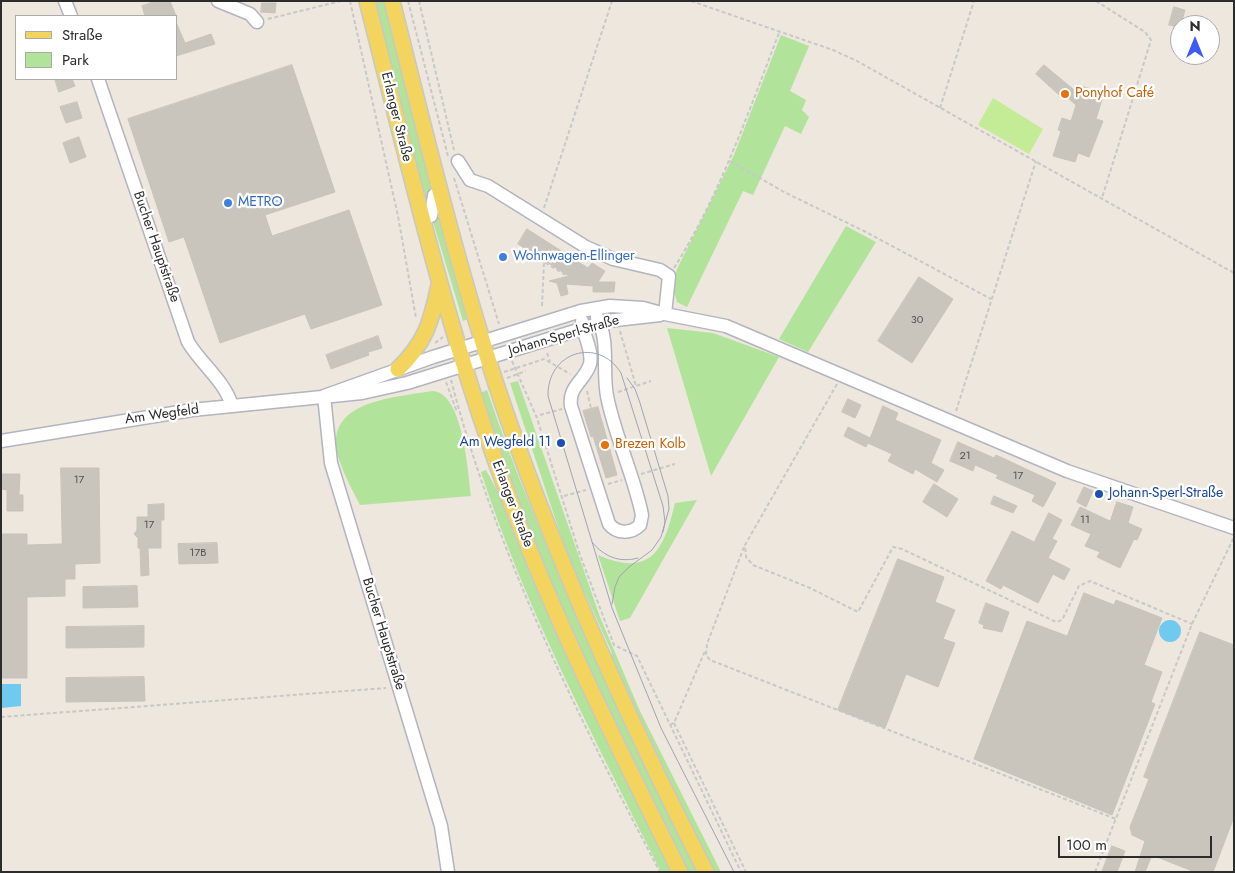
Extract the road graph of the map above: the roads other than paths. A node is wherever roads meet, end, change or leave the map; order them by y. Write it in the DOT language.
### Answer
graph roads {
  1 [pos="65,1"];
  2 [pos="218,1"];
  3 [pos="367,1"];
  4 [pos="392,1"];
  5 [pos="71,15"];
  6 [pos="257,22"];
  7 [pos="98,80"];
  8 [pos="454,166"];
  9 [pos="434,194"];
  10 [pos="431,216"];
  11 [pos="439,283"];
  12 [pos="586,310"];
  13 [pos="665,314"];
  14 [pos="600,323"];
  15 [pos="583,328"];
  16 [pos="484,341"];
  17 [pos="459,349"];
  18 [pos="489,359"];
  19 [pos="464,366"];
  20 [pos="589,366"];
  21 [pos="606,368"];
  22 [pos="398,369"];
  23 [pos="324,396"];
  24 [pos="232,406"];
  25 [pos="1,441"];
  26 [pos="1234,528"];
  27 [pos="448,872"];
  28 [pos="680,872"];
  29 [pos="706,872"];
  1 -- 5 [label="street"];
  2 -- 6 [label="street"];
  3 -- 11 [label="main road, Erlanger Straße"];
  4 -- 16 [label="main road, Erlanger Straße"];
  7 -- 24 [label="street, Bucher Hauptstraße"];
  8 -- 13 [label="street"];
  9 -- 10 [label="street"];
  11 -- 17 [label="main road, Erlanger Straße"];
  11 -- 22 [label="main road"];
  12 -- 13 [label="street, Johann-Sperl-Straße"];
  12 -- 14 [label="street"];
  12 -- 15 [label="street"];
  12 -- 16 [label="street, Johann-Sperl-Straße"];
  13 -- 14 [label="street, Johann-Sperl-Straße"];
  13 -- 26 [label="street, Johann-Sperl-Straße"];
  14 -- 15 [label="street, Johann-Sperl-Straße"];
  14 -- 21 [label="street"];
  15 -- 18 [label="street, Johann-Sperl-Straße"];
  15 -- 20 [label="street"];
  16 -- 17 [label="street, Am Wegfeld"];
  16 -- 18 [label="main road, Erlanger Straße"];
  17 -- 19 [label="main road, Erlanger Straße"];
  17 -- 22 [label="street, Am Wegfeld"];
  18 -- 19 [label="street, Johann-Sperl-Straße"];
  18 -- 29 [label="main road, Erlanger Straße"];
  19 -- 23 [label="street, Am Wegfeld"];
  19 -- 28 [label="main road, Erlanger Straße"];
  20 -- 21 [label="street"];
  20 -- 21 [label="street"];
  22 -- 23 [label="street, Am Wegfeld"];
  23 -- 24 [label="street, Am Wegfeld"];
  23 -- 27 [label="street, Bucher Hauptstraße"];
  24 -- 25 [label="street, Am Wegfeld"];
}
